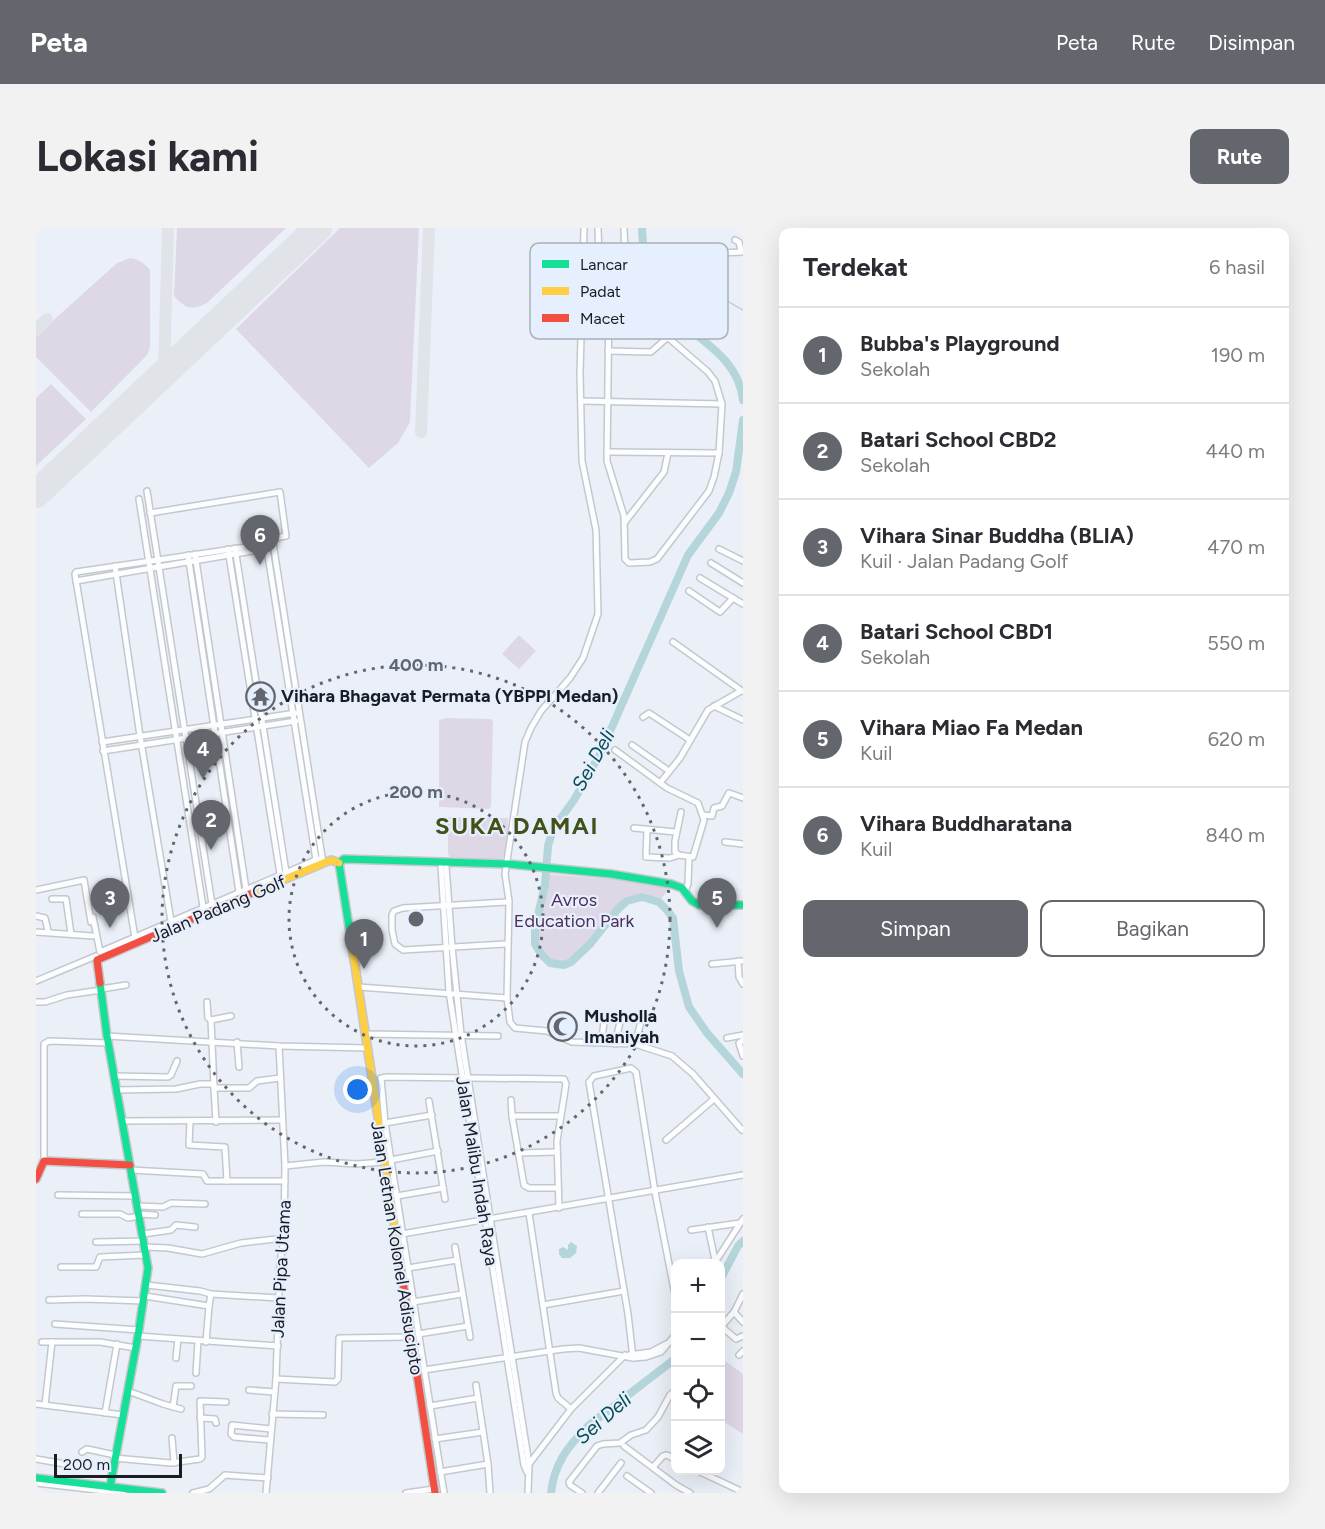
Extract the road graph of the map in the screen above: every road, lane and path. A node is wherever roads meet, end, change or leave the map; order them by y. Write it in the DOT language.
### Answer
graph roads {
  1 [pos="584,228"];
  2 [pos="598,228"];
  3 [pos="624,228"];
  4 [pos="735,240"];
  5 [pos="584,243"];
  6 [pos="598,243"];
  7 [pos="625,243"];
  8 [pos="742,251"];
  9 [pos="582,339"];
  10 [pos="608,339"];
  11 [pos="666,339"];
  12 [pos="670,339"];
  13 [pos="608,351"];
  14 [pos="581,401"];
  15 [pos="608,401"];
  16 [pos="722,404"];
  17 [pos="607,452"];
  18 [pos="668,453"];
  19 [pos="719,453"];
  20 [pos="147,491"];
  21 [pos="139,499"];
  22 [pos="151,513"];
  23 [pos="142,514"];
  24 [pos="625,522"];
  25 [pos="269,547"];
  26 [pos="719,549"];
  27 [pos="232,551"];
  28 [pos="192,558"];
  29 [pos="158,561"];
  30 [pos="743,561"];
  31 [pos="711,563"];
  32 [pos="149,565"];
  33 [pos="115,566"];
  34 [pos="116,574"];
  35 [pos="700,578"];
  36 [pos="76,581"];
  37 [pos="743,584"];
  38 [pos="689,591"];
  39 [pos="733,598"];
  40 [pos="743,604"];
  41 [pos="286,625"];
  42 [pos="279,626"];
  43 [pos="673,642"];
  44 [pos="171,645"];
  45 [pos="161,647"];
  46 [pos="742,691"];
  47 [pos="714,706"];
  48 [pos="296,713"];
  49 [pos="643,717"];
  50 [pos="258,718"];
  51 [pos="743,720"];
  52 [pos="297,721"];
  53 [pos="217,724"];
  54 [pos="259,726"];
  55 [pos="183,729"];
  56 [pos="175,731"];
  57 [pos="218,732"];
  58 [pos="140,736"];
  59 [pos="185,738"];
  60 [pos="176,739"];
  61 [pos="690,740"];
  62 [pos="102,742"];
  63 [pos="142,745"];
  64 [pos="632,745"];
  65 [pos="615,750"];
  66 [pos="103,751"];
  67 [pos="669,771"];
  68 [pos="660,783"];
  69 [pos="743,798"];
  70 [pos="681,812"];
  71 [pos="703,816"];
  72 [pos="199,821"];
  73 [pos="190,822"];
  74 [pos="634,828"];
  75 [pos="647,830"];
  76 [pos="662,831"];
  77 [pos="676,832"];
  78 [pos="675,842"];
  79 [pos="725,842"];
  80 [pos="743,844"];
  81 [pos="679,855"];
  82 [pos="689,857"];
  83 [pos="321,861"];
  84 [pos="339,862"];
  85 [pos="508,864"];
  86 [pos="443,866"];
  87 [pos="283,873"];
  88 [pos="246,889"];
  89 [pos="36,890"];
  90 [pos="685,891"];
  91 [pos="239,892"];
  92 [pos="52,899"];
  93 [pos="507,902"];
  94 [pos="212,904"];
  95 [pos="446,905"];
  96 [pos="743,905"];
  97 [pos="203,907"];
  98 [pos="36,916"];
  99 [pos="93,917"];
  100 [pos="184,920"];
  101 [pos="171,921"];
  102 [pos="48,931"];
  103 [pos="36,932"];
  104 [pos="71,934"];
  105 [pos="93,936"];
  106 [pos="135,940"];
  107 [pos="505,944"];
  108 [pos="449,947"];
  109 [pos="97,958"];
  110 [pos="740,961"];
  111 [pos="712,964"];
  112 [pos="36,981"];
  113 [pos="743,984"];
  114 [pos="126,985"];
  115 [pos="359,987"];
  116 [pos="101,989"];
  117 [pos="449,992"];
  118 [pos="456,993"];
  119 [pos="507,998"];
  120 [pos="36,1002"];
  121 [pos="207,1002"];
  122 [pos="231,1016"];
  123 [pos="642,1018"];
  124 [pos="211,1020"];
  125 [pos="604,1022"];
  126 [pos="620,1022"];
  127 [pos="365,1034"];
  128 [pos="458,1034"];
  129 [pos="743,1035"];
  130 [pos="498,1036"];
  131 [pos="728,1038"];
  132 [pos="108,1040"];
  133 [pos="743,1040"];
  134 [pos="212,1041"];
  135 [pos="237,1042"];
  136 [pos="596,1043"];
  137 [pos="615,1044"];
  138 [pos="635,1044"];
  139 [pos="279,1046"];
  140 [pos="367,1048"];
  141 [pos="36,1053"];
  142 [pos="44,1053"];
  143 [pos="743,1056"];
  144 [pos="177,1061"];
  145 [pos="239,1067"];
  146 [pos="114,1077"];
  147 [pos="280,1078"];
  148 [pos="465,1079"];
  149 [pos="214,1086"];
  150 [pos="117,1090"];
  151 [pos="714,1099"];
  152 [pos="511,1100"];
  153 [pos="429,1101"];
  154 [pos="432,1115"];
  155 [pos="512,1116"];
  156 [pos="560,1116"];
  157 [pos="282,1120"];
  158 [pos="123,1121"];
  159 [pos="190,1122"];
  160 [pos="216,1122"];
  161 [pos="385,1124"];
  162 [pos="742,1131"];
  163 [pos="478,1137"];
  164 [pos="471,1138"];
  165 [pos="666,1140"];
  166 [pos="438,1151"];
  167 [pos="557,1152"];
  168 [pos="518,1153"];
  169 [pos="392,1160"];
  170 [pos="44,1161"];
  171 [pos="383,1162"];
  172 [pos="285,1166"];
  173 [pos="130,1167"];
  174 [pos="743,1175"];
  175 [pos="36,1179"];
  176 [pos="227,1181"];
  177 [pos="285,1181"];
  178 [pos="443,1188"];
  179 [pos="558,1188"];
  180 [pos="655,1192"];
  181 [pos="58,1195"];
  182 [pos="136,1196"];
  183 [pos="397,1196"];
  184 [pos="445,1199"];
  185 [pos="608,1200"];
  186 [pos="205,1204"];
  187 [pos="559,1208"];
  188 [pos="139,1212"];
  189 [pos="529,1213"];
  190 [pos="82,1214"];
  191 [pos="155,1215"];
  192 [pos="488,1220"];
  193 [pos="742,1221"];
  194 [pos="195,1227"];
  195 [pos="708,1227"];
  196 [pos="691,1230"];
  197 [pos="402,1234"];
  198 [pos="284,1238"];
  199 [pos="96,1242"];
  200 [pos="145,1244"];
  201 [pos="455,1247"];
  202 [pos="714,1259"];
  203 [pos="717,1259"];
  204 [pos="457,1260"];
  205 [pos="61,1267"];
  206 [pos="408,1268"];
  207 [pos="671,1278"];
  208 [pos="147,1285"];
  209 [pos="624,1291"];
  210 [pos="211,1294"];
  211 [pos="462,1294"];
  212 [pos="743,1294"];
  213 [pos="145,1298"];
  214 [pos="278,1298"];
  215 [pos="49,1300"];
  216 [pos="413,1302"];
  217 [pos="209,1305"];
  218 [pos="543,1305"];
  219 [pos="734,1312"];
  220 [pos="725,1322"];
  221 [pos="743,1322"];
  222 [pos="55,1324"];
  223 [pos="468,1326"];
  224 [pos="725,1330"];
  225 [pos="139,1333"];
  226 [pos="415,1335"];
  227 [pos="743,1336"];
  228 [pos="470,1337"];
  229 [pos="671,1338"];
  230 [pos="178,1339"];
  231 [pos="52,1341"];
  232 [pos="198,1341"];
  233 [pos="42,1342"];
  234 [pos="206,1342"];
  235 [pos="117,1344"];
  236 [pos="278,1346"];
  237 [pos="136,1348"];
  238 [pos="549,1350"];
  239 [pos="630,1356"];
  240 [pos="510,1357"];
  241 [pos="176,1358"];
  242 [pos="424,1370"];
  243 [pos="196,1373"];
  244 [pos="276,1379"];
  245 [pos="476,1385"];
  246 [pos="191,1386"];
  247 [pos="249,1390"];
  248 [pos="128,1391"];
  249 [pos="275,1392"];
  250 [pos="671,1394"];
  251 [pos="478,1398"];
  252 [pos="226,1402"];
  253 [pos="36,1404"];
  254 [pos="45,1405"];
  255 [pos="430,1406"];
  256 [pos="172,1407"];
  257 [pos="181,1409"];
  258 [pos="571,1409"];
  259 [pos="105,1413"];
  260 [pos="272,1414"];
  261 [pos="123,1415"];
  262 [pos="323,1415"];
  263 [pos="200,1418"];
  264 [pos="216,1423"];
  265 [pos="271,1428"];
  266 [pos="483,1432"];
  267 [pos="172,1438"];
  268 [pos="435,1439"];
  269 [pos="269,1440"];
  270 [pos="624,1446"];
  271 [pos="82,1452"];
  272 [pos="115,1456"];
  273 [pos="671,1458"];
  274 [pos="36,1459"];
  275 [pos="621,1462"];
  276 [pos="174,1463"];
  277 [pos="65,1464"];
  278 [pos="488,1464"];
  279 [pos="527,1465"];
  280 [pos="653,1467"];
  281 [pos="440,1472"];
  282 [pos="707,1475"];
  283 [pos="627,1476"];
  284 [pos="36,1478"];
  285 [pos="267,1478"];
  286 [pos="36,1483"];
  287 [pos="110,1487"];
  288 [pos="434,1491"];
  289 [pos="743,1492"];
  290 [pos="123,1493"];
  291 [pos="162,1493"];
  292 [pos="194,1493"];
  293 [pos="266,1493"];
  294 [pos="406,1493"];
  295 [pos="444,1493"];
  296 [pos="490,1493"];
  297 [pos="528,1493"];
  298 [pos="582,1493"];
  299 [pos="598,1493"];
  300 [pos="651,1493"];
  301 [pos="690,1493"];
  1 -- 5 [label="street"];
  2 -- 6 [label="street"];
  3 -- 7 [label="street"];
  4 -- 8 [label="street"];
  9 -- 14 [label="street"];
  10 -- 13 [label="street"];
  11 -- 13 [label="street"];
  12 -- 16 [label="street"];
  13 -- 15 [label="street"];
  14 -- 15 [label="street"];
  14 -- 85 [label="street"];
  15 -- 16 [label="street"];
  15 -- 17 [label="street"];
  16 -- 19 [label="street"];
  17 -- 18 [label="street"];
  17 -- 24 [label="street"];
  18 -- 19 [label="street"];
  18 -- 24 [label="street"];
  19 -- 24 [label="street"];
  20 -- 22 [label="street"];
  21 -- 23 [label="street"];
  22 -- 23 [label="street"];
  22 -- 29 [label="street"];
  22 -- 29 [label="street"];
  23 -- 32 [label="street"];
  25 -- 27 [label="street"];
  25 -- 41 [label="street"];
  25 -- 42 [label="street"];
  26 -- 30 [label="street"];
  27 -- 28 [label="street"];
  27 -- 50 [label="street"];
  28 -- 29 [label="street"];
  28 -- 53 [label="street"];
  29 -- 32 [label="street"];
  29 -- 44 [label="street"];
  31 -- 37 [label="street"];
  32 -- 33 [label="street"];
  32 -- 34 [label="street"];
  32 -- 45 [label="street"];
  33 -- 34 [label="street"];
  33 -- 36 [label="street"];
  34 -- 36 [label="street"];
  34 -- 58 [label="street"];
  35 -- 39 [label="street"];
  36 -- 62 [label="street"];
  38 -- 39 [label="street"];
  39 -- 40 [label="street"];
  41 -- 42 [label="street"];
  41 -- 48 [label="street"];
  42 -- 48 [label="street"];
  43 -- 46 [label="street"];
  44 -- 45 [label="street"];
  44 -- 55 [label="street"];
  45 -- 56 [label="street"];
  46 -- 47 [label="street"];
  47 -- 51 [label="street"];
  47 -- 61 [label="street"];
  48 -- 50 [label="street"];
  48 -- 52 [label="street"];
  49 -- 61 [label="street"];
  50 -- 53 [label="street"];
  50 -- 54 [label="street"];
  52 -- 54 [label="street"];
  52 -- 83 [label="street"];
  53 -- 55 [label="street"];
  53 -- 57 [label="street"];
  54 -- 57 [label="street"];
  54 -- 87 [label="street"];
  55 -- 56 [label="street"];
  55 -- 59 [label="street"];
  56 -- 58 [label="street"];
  56 -- 60 [label="street"];
  57 -- 59 [label="street"];
  57 -- 88 [label="street"];
  57 -- 91 [label="street"];
  58 -- 62 [label="street"];
  58 -- 63 [label="street"];
  59 -- 60 [label="street"];
  59 -- 72 [label="street"];
  60 -- 63 [label="street"];
  60 -- 73 [label="street"];
  61 -- 67 [label="street"];
  62 -- 66 [label="street"];
  63 -- 66 [label="street"];
  63 -- 101 [label="street"];
  64 -- 67 [label="street"];
  65 -- 68 [label="street"];
  66 -- 106 [label="street"];
  67 -- 68 [label="street"];
  68 -- 71 [label="street"];
  69 -- 71 [label="street"];
  70 -- 77 [label="street"];
  71 -- 82 [label="street"];
  72 -- 73 [label="street"];
  72 -- 94 [label="street"];
  73 -- 97 [label="street"];
  74 -- 75 [label="street"];
  75 -- 76 [label="street"];
  75 -- 81 [label="street"];
  76 -- 77 [label="street"];
  76 -- 78 [label="street"];
  77 -- 78 [label="street"];
  78 -- 81 [label="street"];
  79 -- 80 [label="street"];
  81 -- 82 [label="street"];
  82 -- 90 [label="street"];
  83 -- 84 [label="main road"];
  83 -- 87 [label="street"];
  83 -- 100 [label="main road, Jalan Padang Golf"];
  84 -- 85 [label="main road"];
  84 -- 115 [label="main road, Jalan Letnan Kolonel Adisucipto"];
  85 -- 90 [label="main road"];
  85 -- 119 [label="street"];
  86 -- 95 [label="street, Jalan Malibu Indah Raya"];
  87 -- 88 [label="street"];
  88 -- 91 [label="street"];
  89 -- 105 [label="street"];
  90 -- 96 [label="main road"];
  91 -- 94 [label="street"];
  92 -- 104 [label="street"];
  93 -- 95 [label="street"];
  94 -- 97 [label="street"];
  95 -- 108 [label="street, Jalan Malibu Indah Raya"];
  95 -- 108 [label="street"];
  97 -- 100 [label="street"];
  98 -- 102 [label="street"];
  99 -- 106 [label="street"];
  100 -- 101 [label="street"];
  100 -- 106 [label="main road, Jalan Padang Golf"];
  101 -- 106 [label="street"];
  102 -- 103 [label="street"];
  102 -- 104 [label="street"];
  104 -- 105 [label="street"];
  105 -- 109 [label="street"];
  106 -- 109 [label="main road, Jalan Padang Golf"];
  107 -- 108 [label="street"];
  108 -- 117 [label="street, Jalan Malibu Indah Raya"];
  108 -- 118 [label="street, Jalan Malibu Indah Raya"];
  109 -- 112 [label="street"];
  109 -- 116 [label="main road"];
  110 -- 111 [label="street"];
  110 -- 113 [label="street"];
  114 -- 116 [label="street"];
  115 -- 117 [label="street"];
  115 -- 127 [label="main road, Jalan Letnan Kolonel Adisucipto"];
  116 -- 120 [label="street"];
  116 -- 132 [label="main road"];
  117 -- 118 [label="street"];
  117 -- 128 [label="street, Jalan Malibu Indah Raya"];
  118 -- 119 [label="street"];
  118 -- 128 [label="street, Jalan Malibu Indah Raya"];
  119 -- 136 [label="street"];
  121 -- 124 [label="street"];
  122 -- 124 [label="street"];
  123 -- 138 [label="street"];
  124 -- 134 [label="street"];
  125 -- 136 [label="street"];
  126 -- 137 [label="street"];
  127 -- 128 [label="street"];
  127 -- 140 [label="main road, Jalan Letnan Kolonel Adisucipto"];
  128 -- 130 [label="street"];
  128 -- 148 [label="street, Jalan Malibu Indah Raya"];
  129 -- 131 [label="street"];
  132 -- 134 [label="street"];
  132 -- 142 [label="street"];
  132 -- 146 [label="main road"];
  133 -- 143 [label="street"];
  134 -- 135 [label="street"];
  134 -- 149 [label="street"];
  135 -- 139 [label="street"];
  135 -- 145 [label="street"];
  136 -- 137 [label="street"];
  137 -- 138 [label="street"];
  138 -- 151 [label="street"];
  139 -- 140 [label="street"];
  139 -- 147 [label="street, Jalan Pipa Utama"];
  140 -- 171 [label="main road, Jalan Letnan Kolonel Adisucipto"];
  141 -- 142 [label="street"];
  142 -- 170 [label="street"];
  144 -- 146 [label="street"];
  146 -- 150 [label="main road"];
  147 -- 149 [label="street"];
  147 -- 157 [label="street, Jalan Pipa Utama"];
  148 -- 156 [label="street"];
  148 -- 161 [label="street"];
  148 -- 163 [label="street, Jalan Malibu Indah Raya"];
  148 -- 164 [label="street, Jalan Malibu Indah Raya"];
  149 -- 150 [label="street"];
  149 -- 160 [label="street"];
  150 -- 158 [label="main road"];
  151 -- 162 [label="street"];
  151 -- 165 [label="street"];
  152 -- 155 [label="street"];
  153 -- 154 [label="street"];
  154 -- 161 [label="street"];
  154 -- 166 [label="street"];
  155 -- 156 [label="street"];
  155 -- 168 [label="street"];
  156 -- 167 [label="street"];
  157 -- 160 [label="street"];
  157 -- 172 [label="street, Jalan Pipa Utama"];
  158 -- 159 [label="street"];
  158 -- 173 [label="main road"];
  159 -- 160 [label="street"];
  159 -- 176 [label="street"];
  161 -- 169 [label="street"];
  163 -- 164 [label="street"];
  163 -- 192 [label="street, Jalan Malibu Indah Raya"];
  164 -- 192 [label="street, Jalan Malibu Indah Raya"];
  166 -- 169 [label="street"];
  166 -- 178 [label="street"];
  167 -- 168 [label="street"];
  167 -- 179 [label="street"];
  168 -- 179 [label="street"];
  169 -- 183 [label="street"];
  170 -- 173 [label="main road"];
  170 -- 175 [label="main road"];
  171 -- 172 [label="street"];
  171 -- 226 [label="main road, Jalan Letnan Kolonel Adisucipto"];
  172 -- 177 [label="street, Jalan Pipa Utama"];
  173 -- 176 [label="street"];
  173 -- 182 [label="main road"];
  174 -- 180 [label="street"];
  176 -- 177 [label="street"];
  177 -- 198 [label="street, Jalan Pipa Utama"];
  178 -- 183 [label="street"];
  178 -- 184 [label="street"];
  179 -- 187 [label="street"];
  180 -- 185 [label="street"];
  180 -- 185 [label="street"];
  180 -- 207 [label="street"];
  181 -- 182 [label="street"];
  182 -- 188 [label="main road"];
  183 -- 197 [label="street"];
  185 -- 187 [label="street"];
  185 -- 209 [label="street"];
  186 -- 188 [label="street"];
  187 -- 189 [label="street"];
  188 -- 190 [label="street"];
  188 -- 191 [label="street"];
  188 -- 200 [label="main road"];
  189 -- 192 [label="street"];
  189 -- 218 [label="street"];
  192 -- 197 [label="street"];
  192 -- 240 [label="street, Jalan Malibu Indah Raya"];
  193 -- 195 [label="street"];
  193 -- 203 [label="street"];
  194 -- 200 [label="street"];
  195 -- 196 [label="street"];
  195 -- 202 [label="street"];
  197 -- 206 [label="street"];
  198 -- 200 [label="street"];
  198 -- 214 [label="street, Jalan Pipa Utama"];
  199 -- 200 [label="street"];
  200 -- 205 [label="street"];
  200 -- 208 [label="main road"];
  201 -- 204 [label="street"];
  204 -- 206 [label="street"];
  204 -- 211 [label="street"];
  206 -- 216 [label="street"];
  208 -- 210 [label="street"];
  208 -- 213 [label="main road"];
  209 -- 218 [label="street"];
  209 -- 239 [label="street"];
  210 -- 214 [label="street"];
  210 -- 217 [label="street"];
  211 -- 216 [label="street"];
  211 -- 223 [label="street"];
  212 -- 219 [label="street"];
  213 -- 215 [label="street"];
  213 -- 217 [label="street"];
  213 -- 225 [label="main road"];
  214 -- 236 [label="street, Jalan Pipa Utama"];
  216 -- 226 [label="street"];
  217 -- 234 [label="street"];
  218 -- 238 [label="street"];
  219 -- 220 [label="street"];
  219 -- 221 [label="street"];
  222 -- 225 [label="street"];
  223 -- 226 [label="street"];
  223 -- 228 [label="street"];
  224 -- 227 [label="street"];
  225 -- 230 [label="street"];
  225 -- 237 [label="main road"];
  226 -- 242 [label="street"];
  226 -- 244 [label="street"];
  226 -- 288 [label="main road, Jalan Letnan Kolonel Adisucipto"];
  229 -- 239 [label="street"];
  230 -- 232 [label="street"];
  230 -- 241 [label="street"];
  231 -- 233 [label="street"];
  231 -- 235 [label="street"];
  231 -- 254 [label="street"];
  232 -- 234 [label="street"];
  232 -- 243 [label="street"];
  234 -- 236 [label="street"];
  235 -- 237 [label="street"];
  235 -- 259 [label="street"];
  236 -- 244 [label="street, Jalan Pipa Utama"];
  237 -- 248 [label="main road"];
  238 -- 239 [label="street"];
  238 -- 240 [label="street"];
  238 -- 258 [label="street"];
  239 -- 258 [label="street"];
  240 -- 242 [label="street"];
  240 -- 279 [label="street, Jalan Malibu Indah Raya"];
  242 -- 255 [label="street"];
  244 -- 249 [label="street, Jalan Pipa Utama"];
  245 -- 251 [label="street"];
  246 -- 256 [label="street"];
  247 -- 249 [label="street"];
  248 -- 256 [label="street"];
  248 -- 261 [label="main road"];
  249 -- 260 [label="street, Jalan Pipa Utama"];
  250 -- 298 [label="street"];
  251 -- 255 [label="street"];
  251 -- 266 [label="street"];
  252 -- 263 [label="street"];
  253 -- 254 [label="street"];
  254 -- 259 [label="street"];
  255 -- 268 [label="street"];
  256 -- 257 [label="street"];
  258 -- 279 [label="street"];
  259 -- 261 [label="street"];
  260 -- 262 [label="street"];
  260 -- 265 [label="street, Jalan Pipa Utama"];
  261 -- 272 [label="main road"];
  263 -- 264 [label="street"];
  263 -- 276 [label="street"];
  265 -- 269 [label="street, Jalan Pipa Utama"];
  265 -- 269 [label="street"];
  266 -- 268 [label="street"];
  266 -- 278 [label="street"];
  267 -- 276 [label="street"];
  268 -- 281 [label="street"];
  269 -- 285 [label="street, Jalan Pipa Utama"];
  270 -- 280 [label="street"];
  271 -- 272 [label="street"];
  272 -- 276 [label="street"];
  272 -- 287 [label="main road"];
  273 -- 280 [label="street"];
  274 -- 277 [label="street"];
  275 -- 299 [label="street"];
  278 -- 281 [label="street"];
  278 -- 296 [label="street"];
  279 -- 297 [label="street, Jalan Malibu Indah Raya"];
  280 -- 301 [label="street"];
  281 -- 295 [label="street"];
  282 -- 289 [label="street"];
  283 -- 300 [label="street"];
  284 -- 287 [label="main road"];
  285 -- 292 [label="street"];
  285 -- 293 [label="street, Jalan Pipa Utama"];
  286 -- 290 [label="street"];
  287 -- 291 [label="main road"];
  288 -- 294 [label="street"];
}
